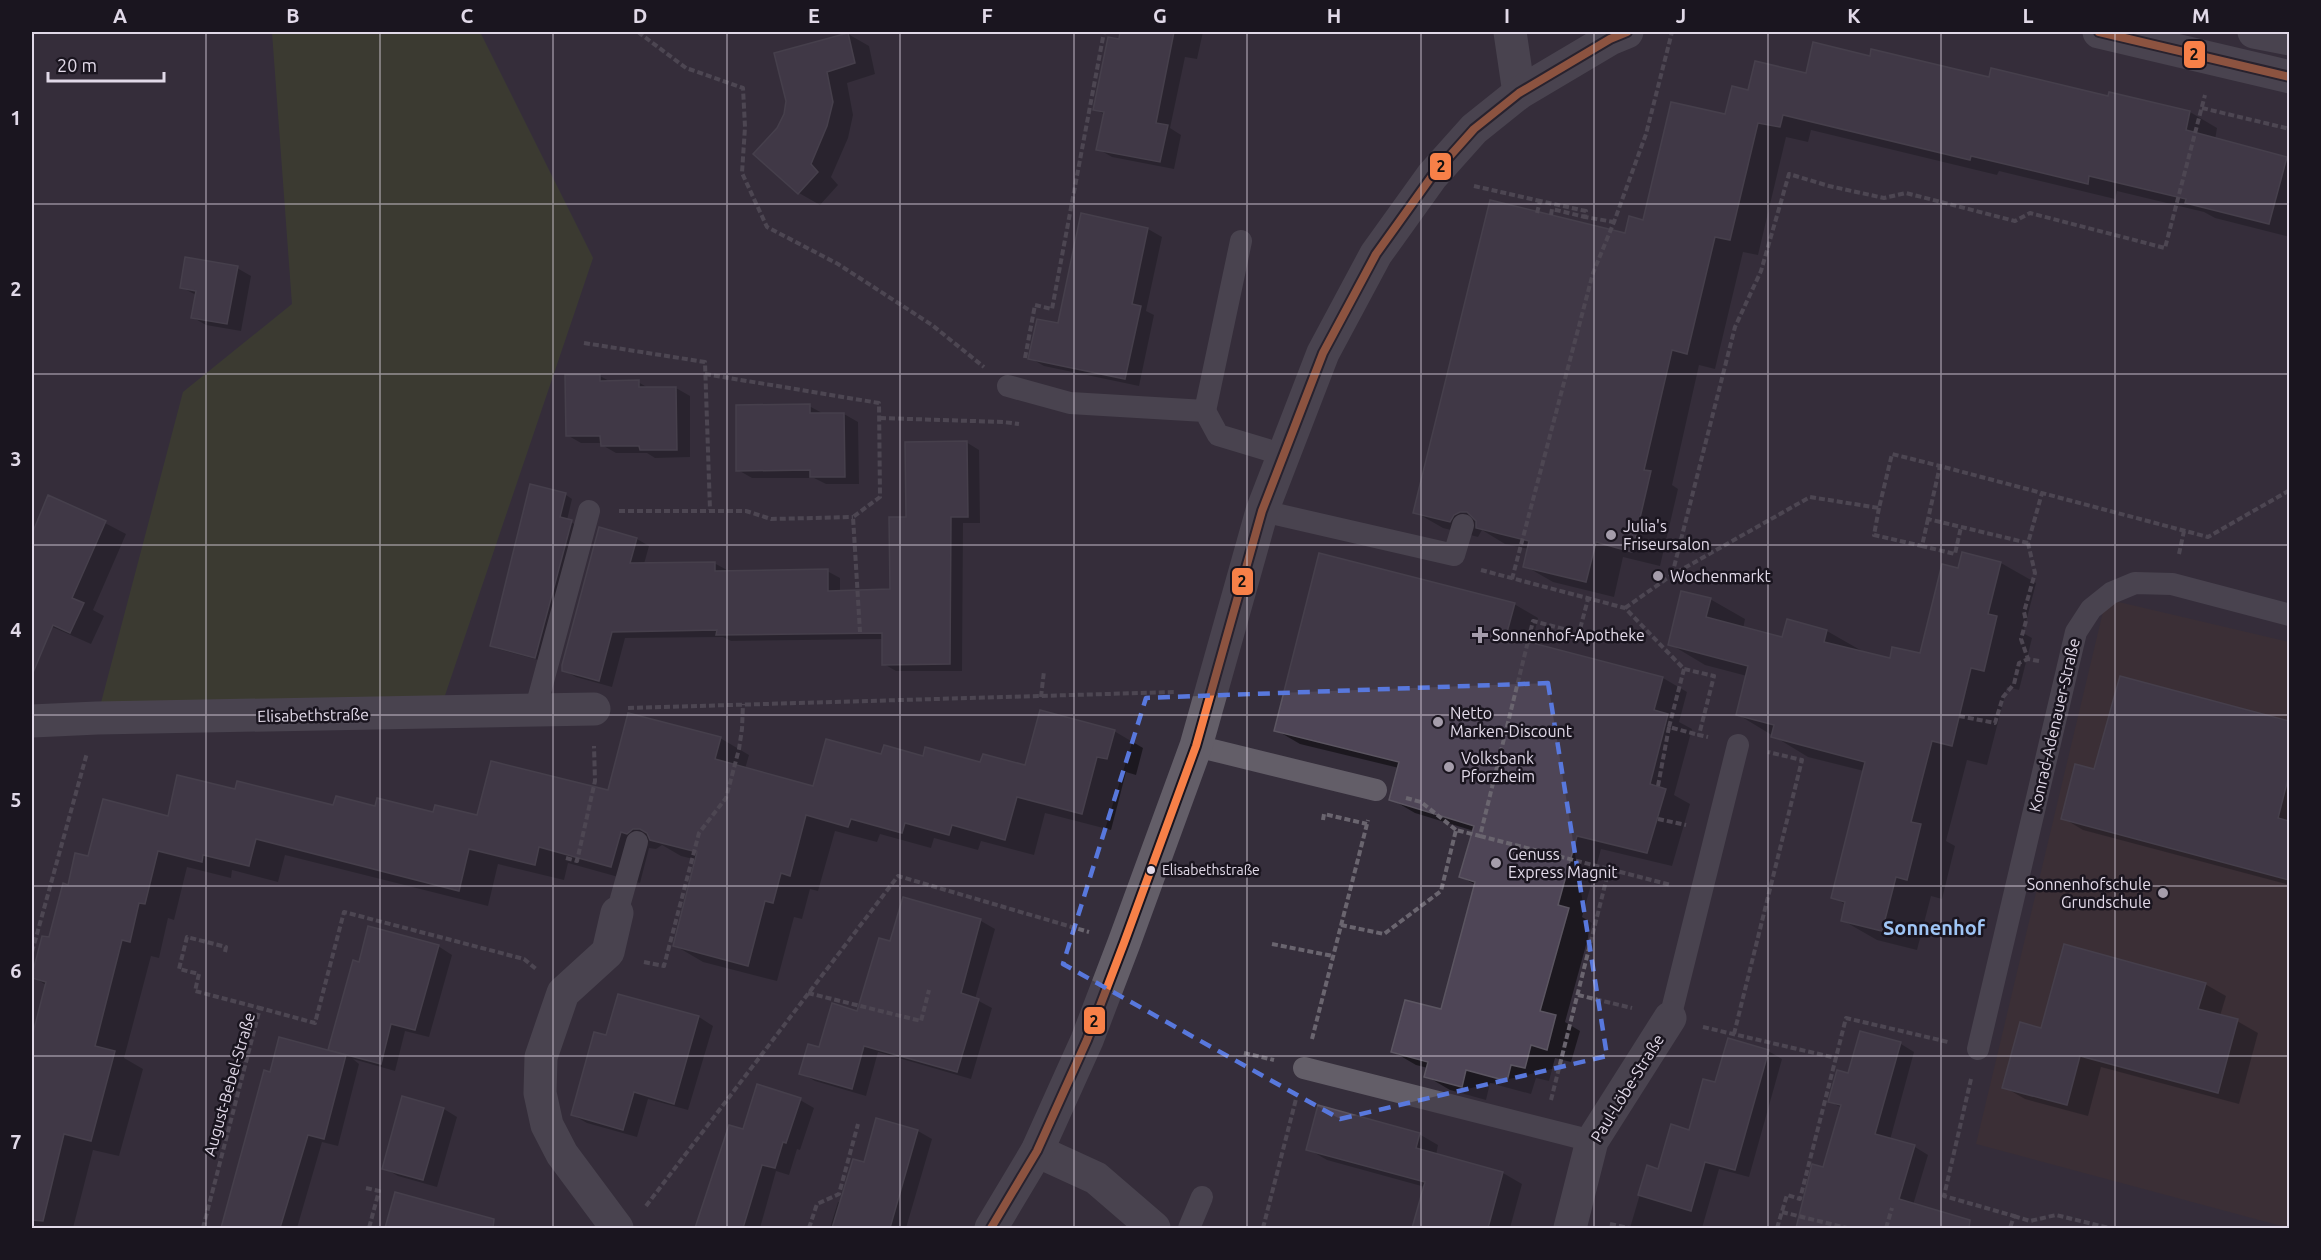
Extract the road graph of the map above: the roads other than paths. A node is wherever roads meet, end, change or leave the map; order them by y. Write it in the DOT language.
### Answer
graph roads {
  1 [pos="1509,32"];
  2 [pos="2099,32"];
  3 [pos="2254,32"];
  4 [pos="1614,34"];
  5 [pos="2289,39"];
  6 [pos="2289,77"];
  7 [pos="1519,93"];
  8 [pos="1241,241"];
  9 [pos="1008,386"];
  10 [pos="1205,411"];
  11 [pos="1284,455"];
  12 [pos="589,511"];
  13 [pos="1262,511"];
  14 [pos="1463,525"];
  15 [pos="2289,615"];
  16 [pos="594,709"];
  17 [pos="535,711"];
  18 [pos="32,721"];
  19 [pos="1738,745"];
  20 [pos="1196,746"];
  21 [pos="1376,790"];
  22 [pos="637,842"];
  23 [pos="617,914"];
  24 [pos="1670,1018"];
  25 [pos="1978,1049"];
  26 [pos="1294,1065"];
  27 [pos="1592,1141"];
  28 [pos="1037,1150"];
  29 [pos="1202,1197"];
  30 [pos="615,1226"];
  31 [pos="991,1228"];
  32 [pos="1154,1228"];
  33 [pos="1190,1228"];
  34 [pos="1570,1228"];
  1 -- 7 [label="street"];
  2 -- 6 [label="street"];
  3 -- 5 [label="street"];
  4 -- 7 [label="street"];
  7 -- 11 [label="street"];
  8 -- 10 [label="lane"];
  9 -- 10 [label="lane"];
  10 -- 11 [label="lane"];
  11 -- 13 [label="street"];
  12 -- 17 [label="lane"];
  13 -- 14 [label="lane"];
  13 -- 20 [label="street"];
  15 -- 25 [label="lane, Konrad-Adenauer-Straße"];
  16 -- 17 [label="street, Elisabethstraße"];
  17 -- 18 [label="street, Elisabethstraße"];
  19 -- 24 [label="lane"];
  20 -- 21 [label="lane"];
  20 -- 28 [label="street"];
  22 -- 23 [label="lane"];
  23 -- 30 [label="street"];
  24 -- 27 [label="street, Paul-Löbe-Straße"];
  26 -- 27 [label="lane"];
  27 -- 34 [label="street, Paul-Löbe-Straße"];
  28 -- 31 [label="street"];
  28 -- 32 [label="street"];
  29 -- 33 [label="lane"];
}
